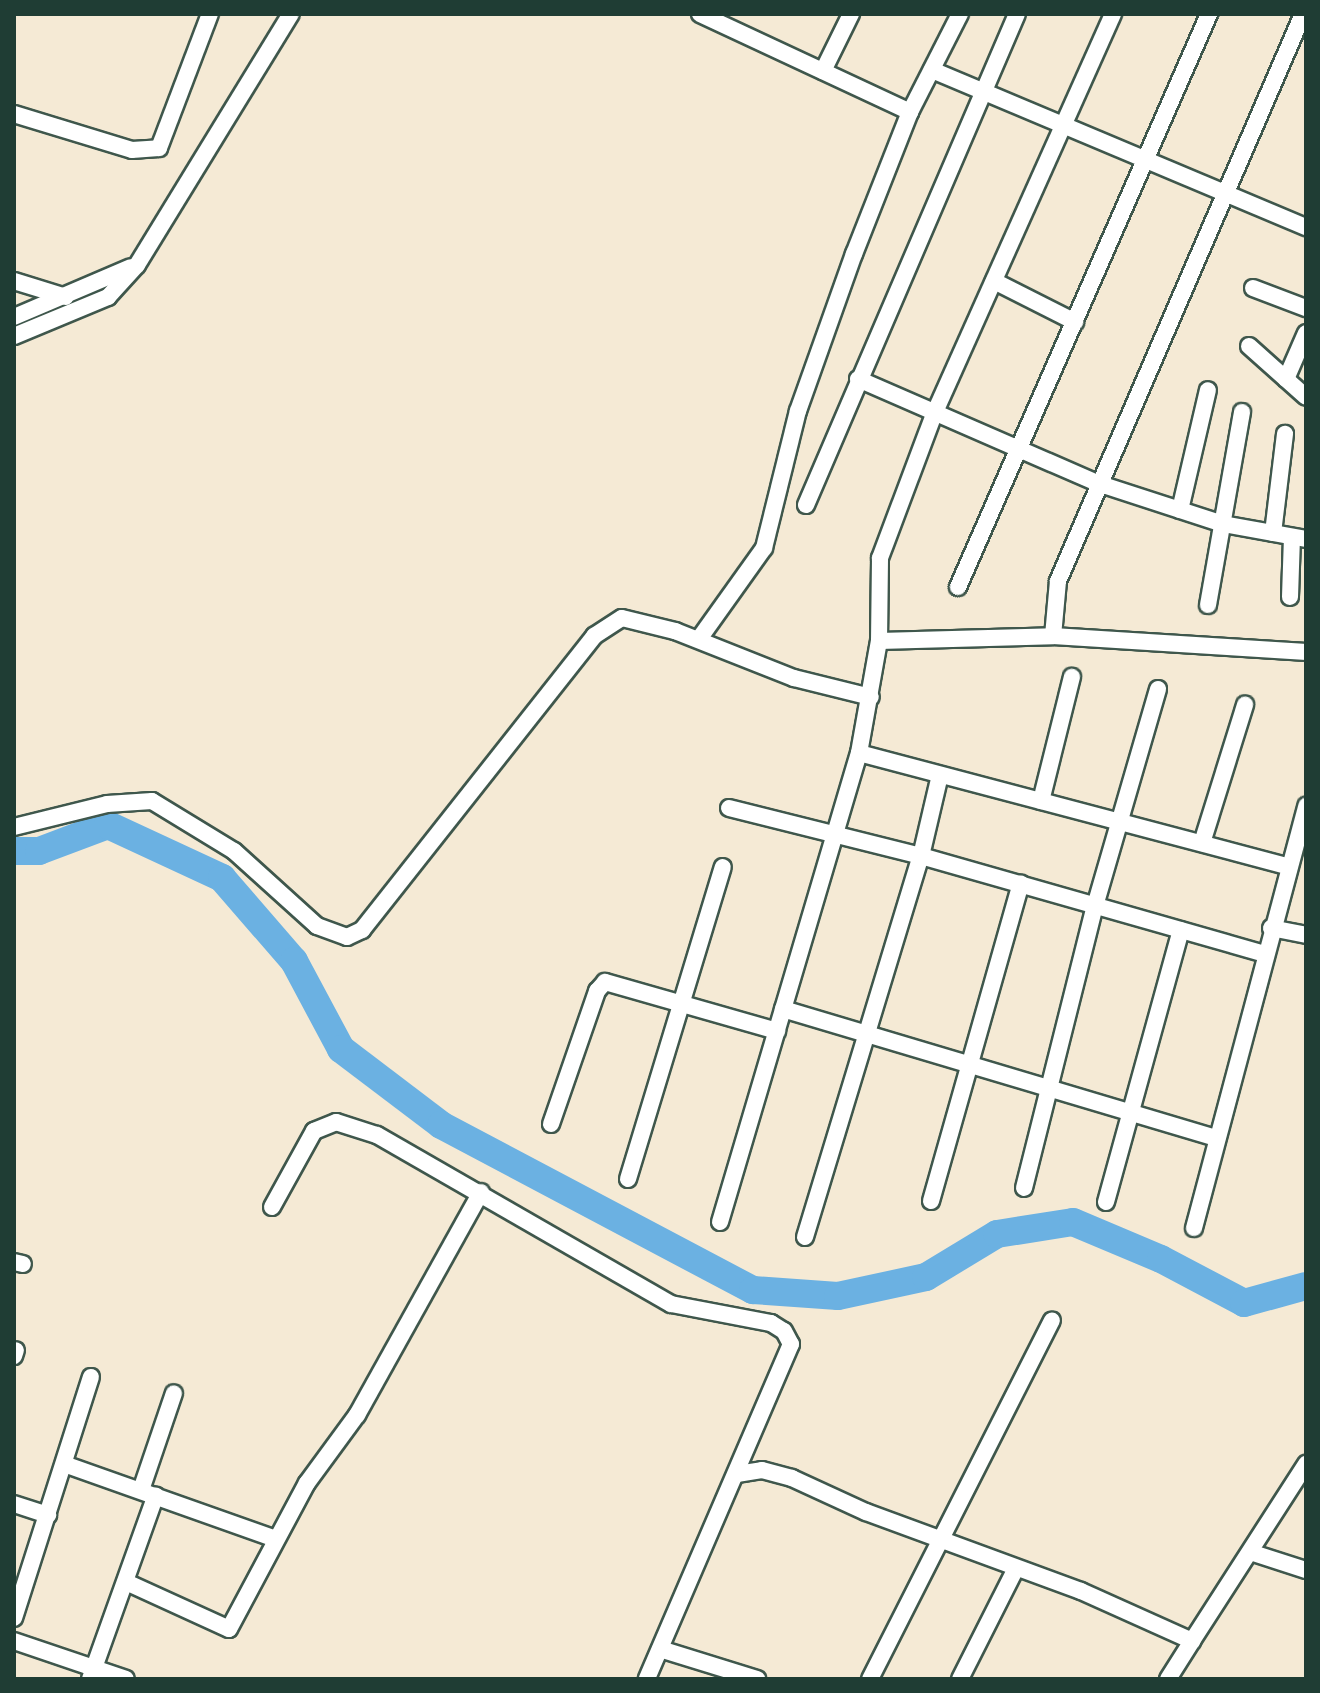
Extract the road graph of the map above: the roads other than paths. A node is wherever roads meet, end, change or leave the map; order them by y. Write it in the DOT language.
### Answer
graph roads {
  1 [pos="210,14"];
  2 [pos="291,14"];
  3 [pos="702,14"];
  4 [pos="851,14"];
  5 [pos="960,14"];
  6 [pos="1017,14"];
  7 [pos="1113,14"];
  8 [pos="1209,14"];
  9 [pos="1303,14"];
  10 [pos="932,70"];
  11 [pos="823,71"];
  12 [pos="984,89"];
  13 [pos="910,112"];
  14 [pos="14,114"];
  15 [pos="1065,122"];
  16 [pos="1148,156"];
  17 [pos="1225,196"];
  18 [pos="1306,227"];
  19 [pos="137,265"];
  20 [pos="14,281"];
  21 [pos="994,281"];
  22 [pos="1253,288"];
  23 [pos="66,297"];
  24 [pos="1306,308"];
  25 [pos="14,317"];
  26 [pos="1075,322"];
  27 [pos="1306,333"];
  28 [pos="14,336"];
  29 [pos="1249,346"];
  30 [pos="858,379"];
  31 [pos="1286,379"];
  32 [pos="1208,390"];
  33 [pos="1306,397"];
  34 [pos="935,412"];
  35 [pos="1242,412"];
  36 [pos="1285,434"];
  37 [pos="1020,449"];
  38 [pos="1100,484"];
  39 [pos="806,505"];
  40 [pos="1180,510"];
  41 [pos="1223,524"];
  42 [pos="1273,533"];
  43 [pos="1299,538"];
  44 [pos="958,587"];
  45 [pos="1290,597"];
  46 [pos="1208,605"];
  47 [pos="1053,636"];
  48 [pos="699,639"];
  49 [pos="879,641"];
  50 [pos="1306,652"];
  51 [pos="1072,677"];
  52 [pos="1158,689"];
  53 [pos="871,697"];
  54 [pos="1245,705"];
  55 [pos="859,753"];
  56 [pos="940,775"];
  57 [pos="1041,801"];
  58 [pos="1306,806"];
  59 [pos="729,808"];
  60 [pos="1118,821"];
  61 [pos="14,827"];
  62 [pos="1303,833"];
  63 [pos="838,835"];
  64 [pos="1202,843"];
  65 [pos="921,856"];
  66 [pos="723,867"];
  67 [pos="1289,867"];
  68 [pos="1021,884"];
  69 [pos="1095,906"];
  70 [pos="1271,928"];
  71 [pos="1181,930"];
  72 [pos="1306,935"];
  73 [pos="1265,954"];
  74 [pos="686,1002"];
  75 [pos="783,1009"];
  76 [pos="777,1031"];
  77 [pos="862,1036"];
  78 [pos="969,1067"];
  79 [pos="1048,1091"];
  80 [pos="1130,1113"];
  81 [pos="551,1124"];
  82 [pos="1217,1138"];
  83 [pos="628,1179"];
  84 [pos="1024,1188"];
  85 [pos="481,1192"];
  86 [pos="931,1201"];
  87 [pos="1106,1202"];
  88 [pos="272,1207"];
  89 [pos="720,1222"];
  90 [pos="1194,1228"];
  91 [pos="805,1237"];
  92 [pos="1052,1320"];
  93 [pos="91,1377"];
  94 [pos="174,1393"];
  95 [pos="64,1464"];
  96 [pos="1306,1464"];
  97 [pos="737,1474"];
  98 [pos="148,1492"];
  99 [pos="14,1504"];
  100 [pos="48,1515"];
  101 [pos="276,1539"];
  102 [pos="941,1542"];
  103 [pos="1250,1552"];
  104 [pos="1016,1568"];
  105 [pos="1306,1570"];
  106 [pos="126,1582"];
  107 [pos="14,1618"];
  108 [pos="14,1641"];
  109 [pos="1192,1641"];
  110 [pos="660,1649"];
  111 [pos="92,1673"];
  112 [pos="731,1675"];
  113 [pos="126,1679"];
  114 [pos="647,1679"];
  115 [pos="757,1679"];
  116 [pos="870,1679"];
  117 [pos="960,1679"];
  118 [pos="1168,1679"];
  1 -- 14 [label="street"];
  2 -- 19 [label="street"];
  3 -- 11 [label="street"];
  4 -- 11 [label="street"];
  5 -- 10 [label="street"];
  6 -- 12 [label="street"];
  7 -- 15 [label="street"];
  8 -- 16 [label="street"];
  9 -- 17 [label="street"];
  10 -- 12 [label="street"];
  10 -- 13 [label="street"];
  11 -- 13 [label="street"];
  12 -- 15 [label="street"];
  12 -- 30 [label="street"];
  13 -- 48 [label="street"];
  15 -- 16 [label="street"];
  15 -- 21 [label="street"];
  16 -- 17 [label="street"];
  16 -- 26 [label="street"];
  17 -- 18 [label="street"];
  17 -- 38 [label="street"];
  19 -- 23 [label="street"];
  19 -- 28 [label="street"];
  20 -- 23 [label="street"];
  21 -- 26 [label="street"];
  21 -- 34 [label="street"];
  22 -- 24 [label="street"];
  23 -- 25 [label="street"];
  26 -- 37 [label="street"];
  27 -- 31 [label="street"];
  29 -- 31 [label="street"];
  30 -- 34 [label="street"];
  30 -- 39 [label="street"];
  31 -- 33 [label="street"];
  32 -- 40 [label="street"];
  34 -- 37 [label="street"];
  34 -- 49 [label="street"];
  35 -- 41 [label="street"];
  36 -- 42 [label="street"];
  37 -- 38 [label="street"];
  37 -- 44 [label="street"];
  38 -- 40 [label="street"];
  38 -- 47 [label="street"];
  40 -- 41 [label="street"];
  41 -- 42 [label="street"];
  41 -- 46 [label="street"];
  42 -- 43 [label="street"];
  43 -- 45 [label="street"];
  47 -- 49 [label="street"];
  47 -- 50 [label="street"];
  48 -- 53 [label="street"];
  48 -- 61 [label="street"];
  49 -- 53 [label="street"];
  51 -- 57 [label="street"];
  52 -- 60 [label="street"];
  53 -- 55 [label="street"];
  54 -- 64 [label="street"];
  55 -- 56 [label="street"];
  55 -- 63 [label="street"];
  56 -- 57 [label="street"];
  56 -- 65 [label="street"];
  57 -- 60 [label="street"];
  58 -- 62 [label="street"];
  59 -- 63 [label="street"];
  60 -- 64 [label="street"];
  60 -- 69 [label="street"];
  62 -- 67 [label="street"];
  63 -- 65 [label="street"];
  63 -- 75 [label="street"];
  64 -- 67 [label="street"];
  65 -- 68 [label="street"];
  65 -- 77 [label="street"];
  66 -- 74 [label="street"];
  67 -- 70 [label="street"];
  68 -- 69 [label="street"];
  68 -- 78 [label="street"];
  69 -- 71 [label="street"];
  69 -- 79 [label="street"];
  70 -- 72 [label="street"];
  70 -- 73 [label="street"];
  71 -- 73 [label="street"];
  71 -- 80 [label="street"];
  73 -- 82 [label="street"];
  74 -- 76 [label="street"];
  74 -- 81 [label="street"];
  74 -- 83 [label="street"];
  75 -- 76 [label="street"];
  75 -- 77 [label="street"];
  76 -- 89 [label="street"];
  77 -- 78 [label="street"];
  77 -- 91 [label="street"];
  78 -- 79 [label="street"];
  78 -- 86 [label="street"];
  79 -- 80 [label="street"];
  79 -- 84 [label="street"];
  80 -- 82 [label="street"];
  80 -- 87 [label="street"];
  82 -- 90 [label="street"];
  85 -- 88 [label="street"];
  85 -- 97 [label="street"];
  85 -- 101 [label="street"];
  92 -- 102 [label="street"];
  93 -- 95 [label="street"];
  94 -- 98 [label="street"];
  95 -- 98 [label="street"];
  95 -- 100 [label="street"];
  96 -- 103 [label="street"];
  97 -- 102 [label="street"];
  97 -- 110 [label="street"];
  98 -- 101 [label="street"];
  98 -- 106 [label="street"];
  99 -- 100 [label="street"];
  100 -- 107 [label="street"];
  101 -- 106 [label="street"];
  102 -- 104 [label="street"];
  102 -- 116 [label="street"];
  103 -- 105 [label="street"];
  103 -- 109 [label="street"];
  104 -- 109 [label="street"];
  104 -- 117 [label="street"];
  106 -- 111 [label="street"];
  108 -- 111 [label="street"];
  109 -- 118 [label="street"];
  110 -- 112 [label="street"];
  110 -- 114 [label="street"];
  111 -- 113 [label="street"];
  112 -- 115 [label="street"];
}
